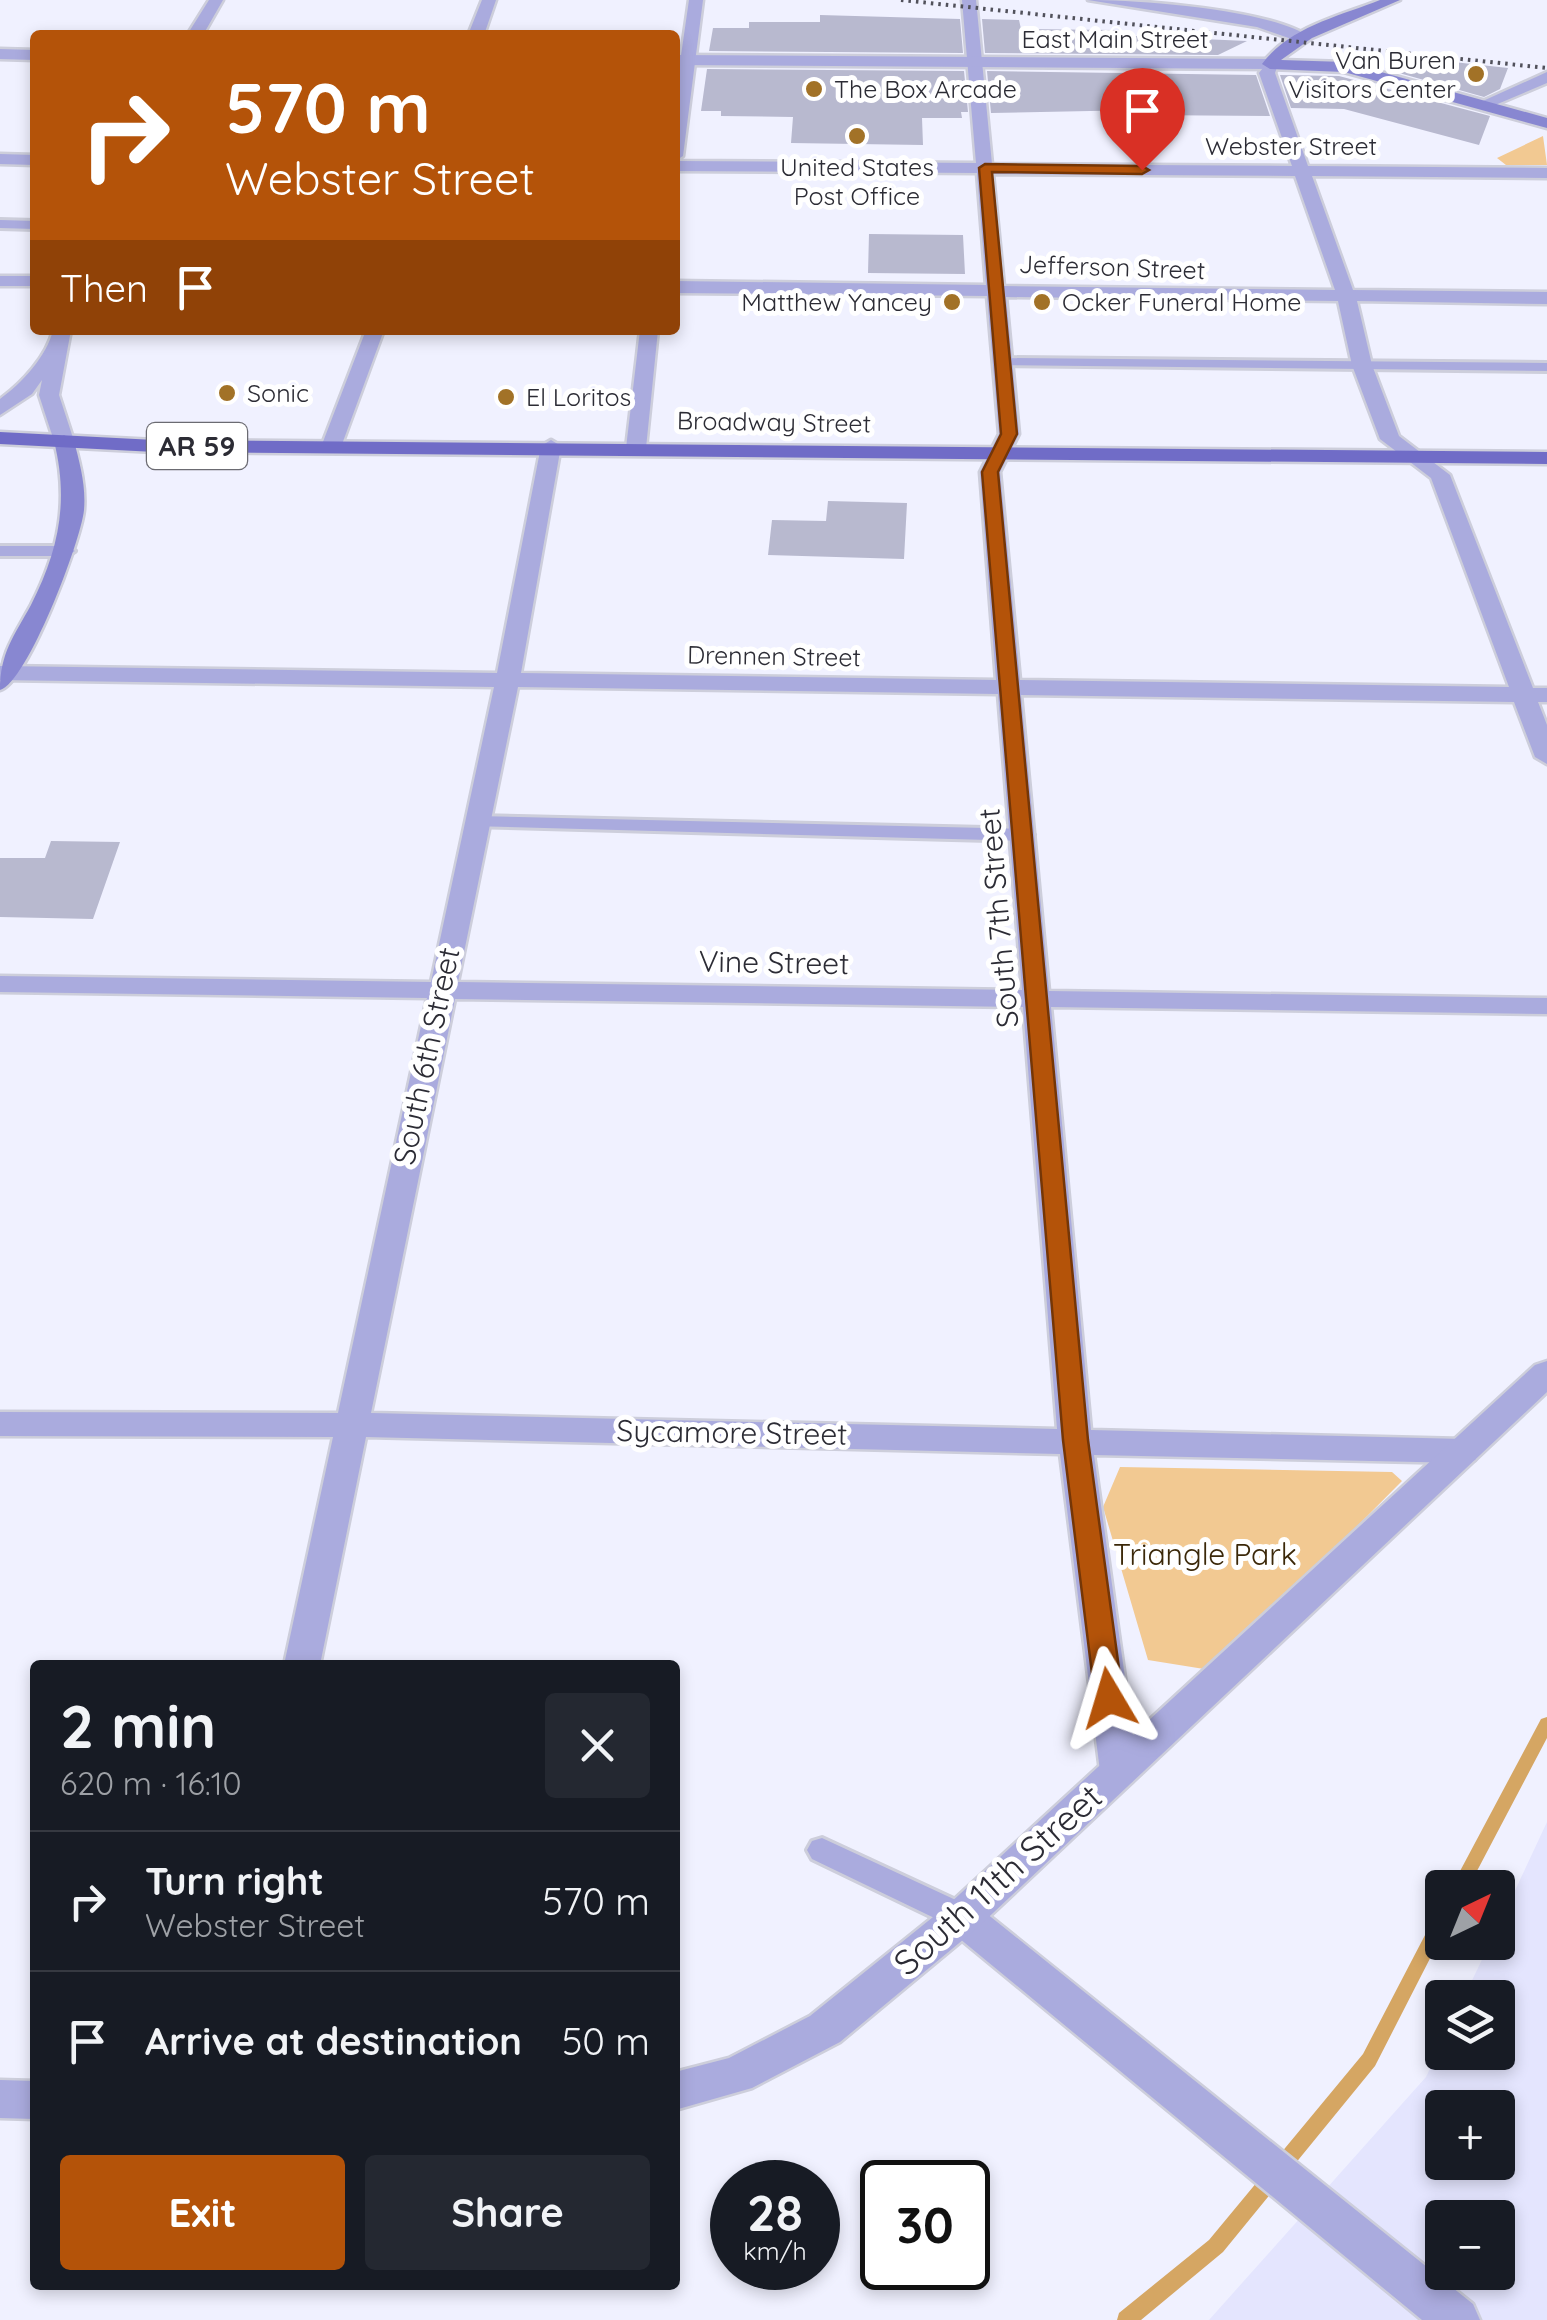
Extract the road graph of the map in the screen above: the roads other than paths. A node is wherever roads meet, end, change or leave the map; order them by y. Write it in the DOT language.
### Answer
graph roads {
  1 [pos="216,0"];
  2 [pos="489,0"];
  3 [pos="696,0"];
  4 [pos="969,0"];
  5 [pos="1095,0"];
  6 [pos="1393,0"];
  7 [pos="198,30"];
  8 [pos="478,30"];
  9 [pos="1298,41"];
  10 [pos="0,54"];
  11 [pos="30,54"];
  12 [pos="682,60"];
  13 [pos="977,63"];
  14 [pos="1270,64"];
  15 [pos="1345,67"];
  16 [pos="1547,76"];
  17 [pos="680,87"];
  18 [pos="1482,105"];
  19 [pos="1547,123"];
  20 [pos="0,160"];
  21 [pos="30,160"];
  22 [pos="680,166"];
  23 [pos="985,168"];
  24 [pos="1300,171"];
  25 [pos="1547,173"];
  26 [pos="0,224"];
  27 [pos="30,225"];
  28 [pos="0,281"];
  29 [pos="30,281"];
  30 [pos="680,287"];
  31 [pos="993,288"];
  32 [pos="1347,298"];
  33 [pos="1547,298"];
  34 [pos="61,335"];
  35 [pos="62,335"];
  36 [pos="373,335"];
  37 [pos="648,335"];
  38 [pos="1003,362"];
  39 [pos="1362,365"];
  40 [pos="1547,367"];
  41 [pos="0,409"];
  42 [pos="0,438"];
  43 [pos="64,441"];
  44 [pos="550,446"];
  45 [pos="331,447"];
  46 [pos="636,448"];
  47 [pos="1000,452"];
  48 [pos="1414,456"];
  49 [pos="1547,458"];
  50 [pos="0,550"];
  51 [pos="66,551"];
  52 [pos="2,676"];
  53 [pos="508,680"];
  54 [pos="1011,686"];
  55 [pos="1535,695"];
  56 [pos="1547,757"];
  57 [pos="477,822"];
  58 [pos="1024,835"];
  59 [pos="0,984"];
  60 [pos="440,991"];
  61 [pos="1040,999"];
  62 [pos="1547,1006"];
  63 [pos="1547,1372"];
  64 [pos="0,1424"];
  65 [pos="350,1425"];
  66 [pos="1076,1440"];
  67 [pos="1464,1451"];
  68 [pos="303,1660"];
  69 [pos="1119,1771"];
  70 [pos="822,1850"];
  71 [pos="962,1918"];
  72 [pos="680,2090"];
  73 [pos="0,2099"];
  74 [pos="30,2100"];
  75 [pos="1457,2320"];
  1 -- 7 [label="street"];
  2 -- 8 [label="street"];
  3 -- 12 [label="street"];
  4 -- 13 [label="street, South 7th Street"];
  5 -- 9 [label="street"];
  6 -- 9 [label="main road"];
  9 -- 14 [label="main road"];
  9 -- 15 [label="main road"];
  10 -- 11 [label="street"];
  12 -- 13 [label="street, East Main Street"];
  12 -- 17 [label="street"];
  13 -- 14 [label="street, East Main Street"];
  13 -- 23 [label="street, South 7th Street"];
  14 -- 15 [label="main road, East Main Street"];
  14 -- 24 [label="street"];
  15 -- 18 [label="main road, East Main Street"];
  16 -- 18 [label="street"];
  18 -- 19 [label="main road, East Main Street"];
  20 -- 21 [label="street"];
  22 -- 23 [label="street, Webster Street"];
  23 -- 24 [label="street, Webster Street"];
  23 -- 31 [label="street, South 7th Street"];
  24 -- 25 [label="street, Webster Street"];
  24 -- 32 [label="street"];
  26 -- 27 [label="lane"];
  28 -- 29 [label="street"];
  30 -- 31 [label="street, Jefferson Street"];
  31 -- 32 [label="street, Jefferson Street"];
  31 -- 38 [label="street, South 7th Street"];
  32 -- 33 [label="street, Jefferson Street"];
  32 -- 39 [label="street"];
  34 -- 41 [label="street"];
  35 -- 43 [label="street"];
  36 -- 45 [label="street"];
  37 -- 46 [label="street"];
  38 -- 39 [label="lane"];
  38 -- 47 [label="street, South 7th Street"];
  39 -- 40 [label="lane"];
  39 -- 48 [label="street"];
  42 -- 43 [label="main road, Broadway Street"];
  43 -- 45 [label="main road, Broadway Street / AR 59"];
  43 -- 51 [label="main road"];
  44 -- 45 [label="main road, Broadway Street / AR 59"];
  44 -- 46 [label="main road, Broadway Street / AR 59"];
  44 -- 53 [label="street, South 6th Street"];
  46 -- 47 [label="main road, Broadway Street / AR 59"];
  47 -- 48 [label="main road, Broadway Street / AR 59"];
  47 -- 54 [label="street, South 7th Street"];
  48 -- 49 [label="main road, Broadway Street / AR 59"];
  48 -- 55 [label="street"];
  50 -- 51 [label="lane"];
  51 -- 52 [label="main road"];
  52 -- 53 [label="street, Drennen Street"];
  53 -- 54 [label="street, Drennen Street"];
  53 -- 57 [label="street, South 6th Street"];
  54 -- 55 [label="street, Drennen Street"];
  54 -- 58 [label="street, South 7th Street"];
  55 -- 56 [label="street"];
  57 -- 58 [label="lane"];
  57 -- 60 [label="street, South 6th Street"];
  58 -- 61 [label="street, South 7th Street"];
  59 -- 60 [label="street, Vine Street"];
  60 -- 61 [label="street, Vine Street"];
  60 -- 65 [label="street, South 6th Street"];
  61 -- 62 [label="street, Vine Street"];
  61 -- 66 [label="street, South 7th Street"];
  63 -- 67 [label="street, South 11th Street"];
  64 -- 65 [label="street, Sycamore Street"];
  65 -- 66 [label="street, Sycamore Street"];
  65 -- 68 [label="street, South 6th Street"];
  66 -- 67 [label="street, Sycamore Street"];
  66 -- 69 [label="street, South 7th Street"];
  67 -- 69 [label="street, South 11th Street"];
  69 -- 71 [label="street, South 11th Street"];
  70 -- 71 [label="lane"];
  71 -- 72 [label="street, South 11th Street"];
  71 -- 75 [label="street"];
  73 -- 74 [label="street"];
}
